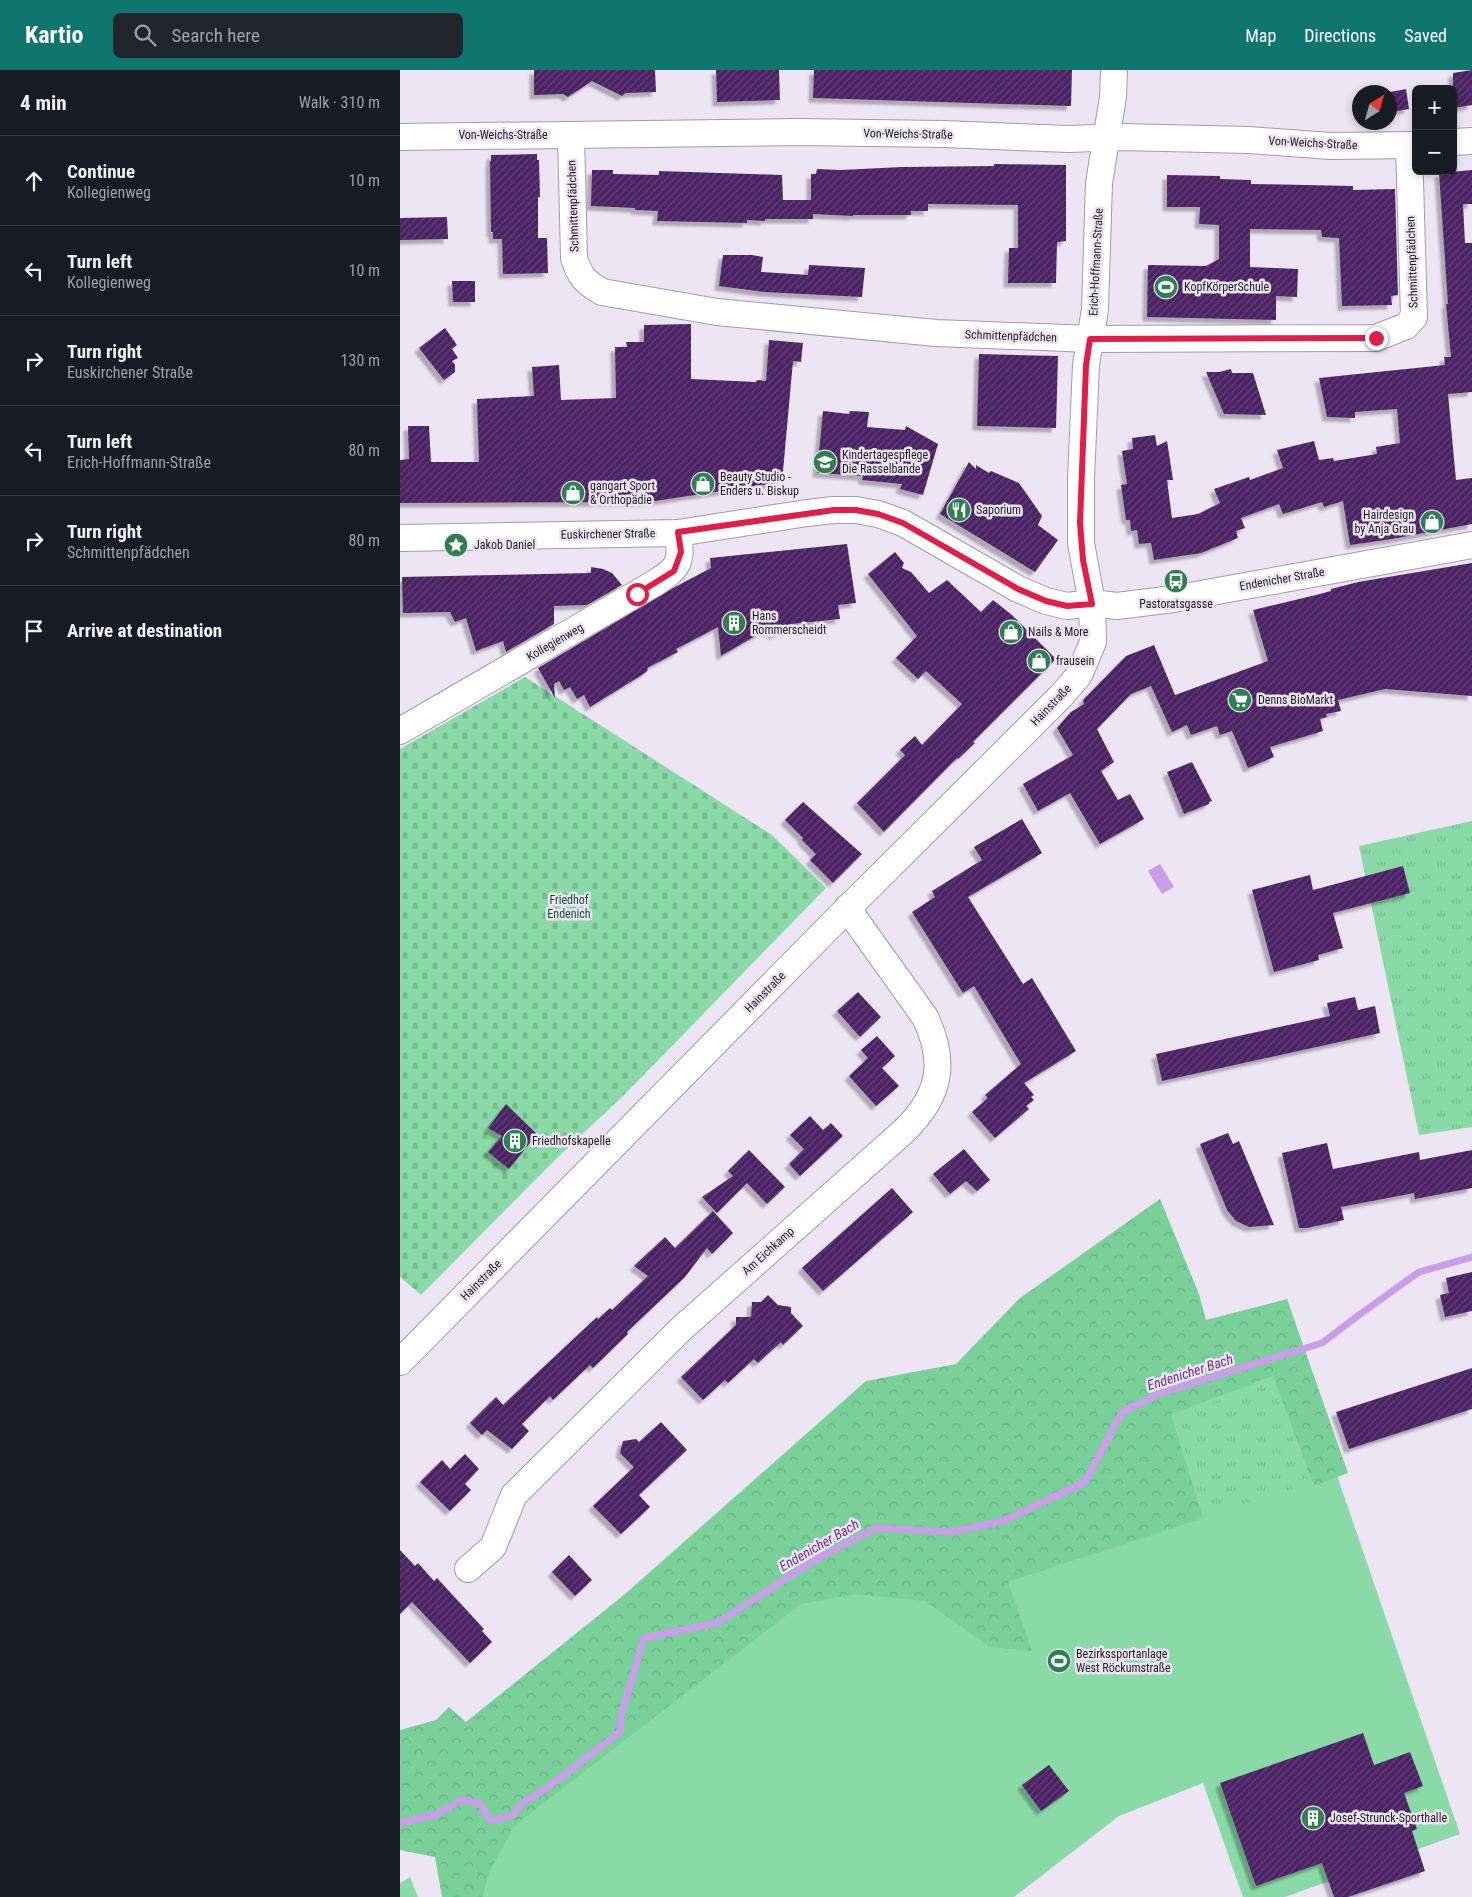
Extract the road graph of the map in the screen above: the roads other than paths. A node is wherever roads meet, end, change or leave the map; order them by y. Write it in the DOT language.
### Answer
graph roads {
  1 [pos="1114,70"];
  2 [pos="571,135"];
  3 [pos="1106,136"];
  4 [pos="400,137"];
  5 [pos="1472,141"];
  6 [pos="1457,142"];
  7 [pos="1412,146"];
  8 [pos="1412,175"];
  9 [pos="1090,339"];
  10 [pos="678,532"];
  11 [pos="400,538"];
  12 [pos="1472,545"];
  13 [pos="1092,604"];
  14 [pos="400,731"];
  15 [pos="847,908"];
  16 [pos="400,1362"];
  17 [pos="468,1569"];
  1 -- 3 [label="street, Erich-Hoffmann-Straße"];
  2 -- 3 [label="street, Von-Weichs-Straße"];
  2 -- 4 [label="street, Von-Weichs-Straße"];
  2 -- 9 [label="street, Schmittenpfädchen"];
  3 -- 7 [label="street, Von-Weichs-Straße"];
  3 -- 9 [label="street, Erich-Hoffmann-Straße"];
  5 -- 6 [label="street"];
  8 -- 9 [label="street, Schmittenpfädchen"];
  9 -- 13 [label="street, Erich-Hoffmann-Straße"];
  10 -- 11 [label="street, Euskirchener Straße"];
  10 -- 13 [label="street, Euskirchener Straße"];
  10 -- 14 [label="street, Kollegienweg"];
  12 -- 13 [label="street, Endenicher Straße"];
  13 -- 15 [label="street, Hainstraße"];
  15 -- 16 [label="street, Hainstraße"];
  15 -- 17 [label="street, Am Eichkamp"];
}
